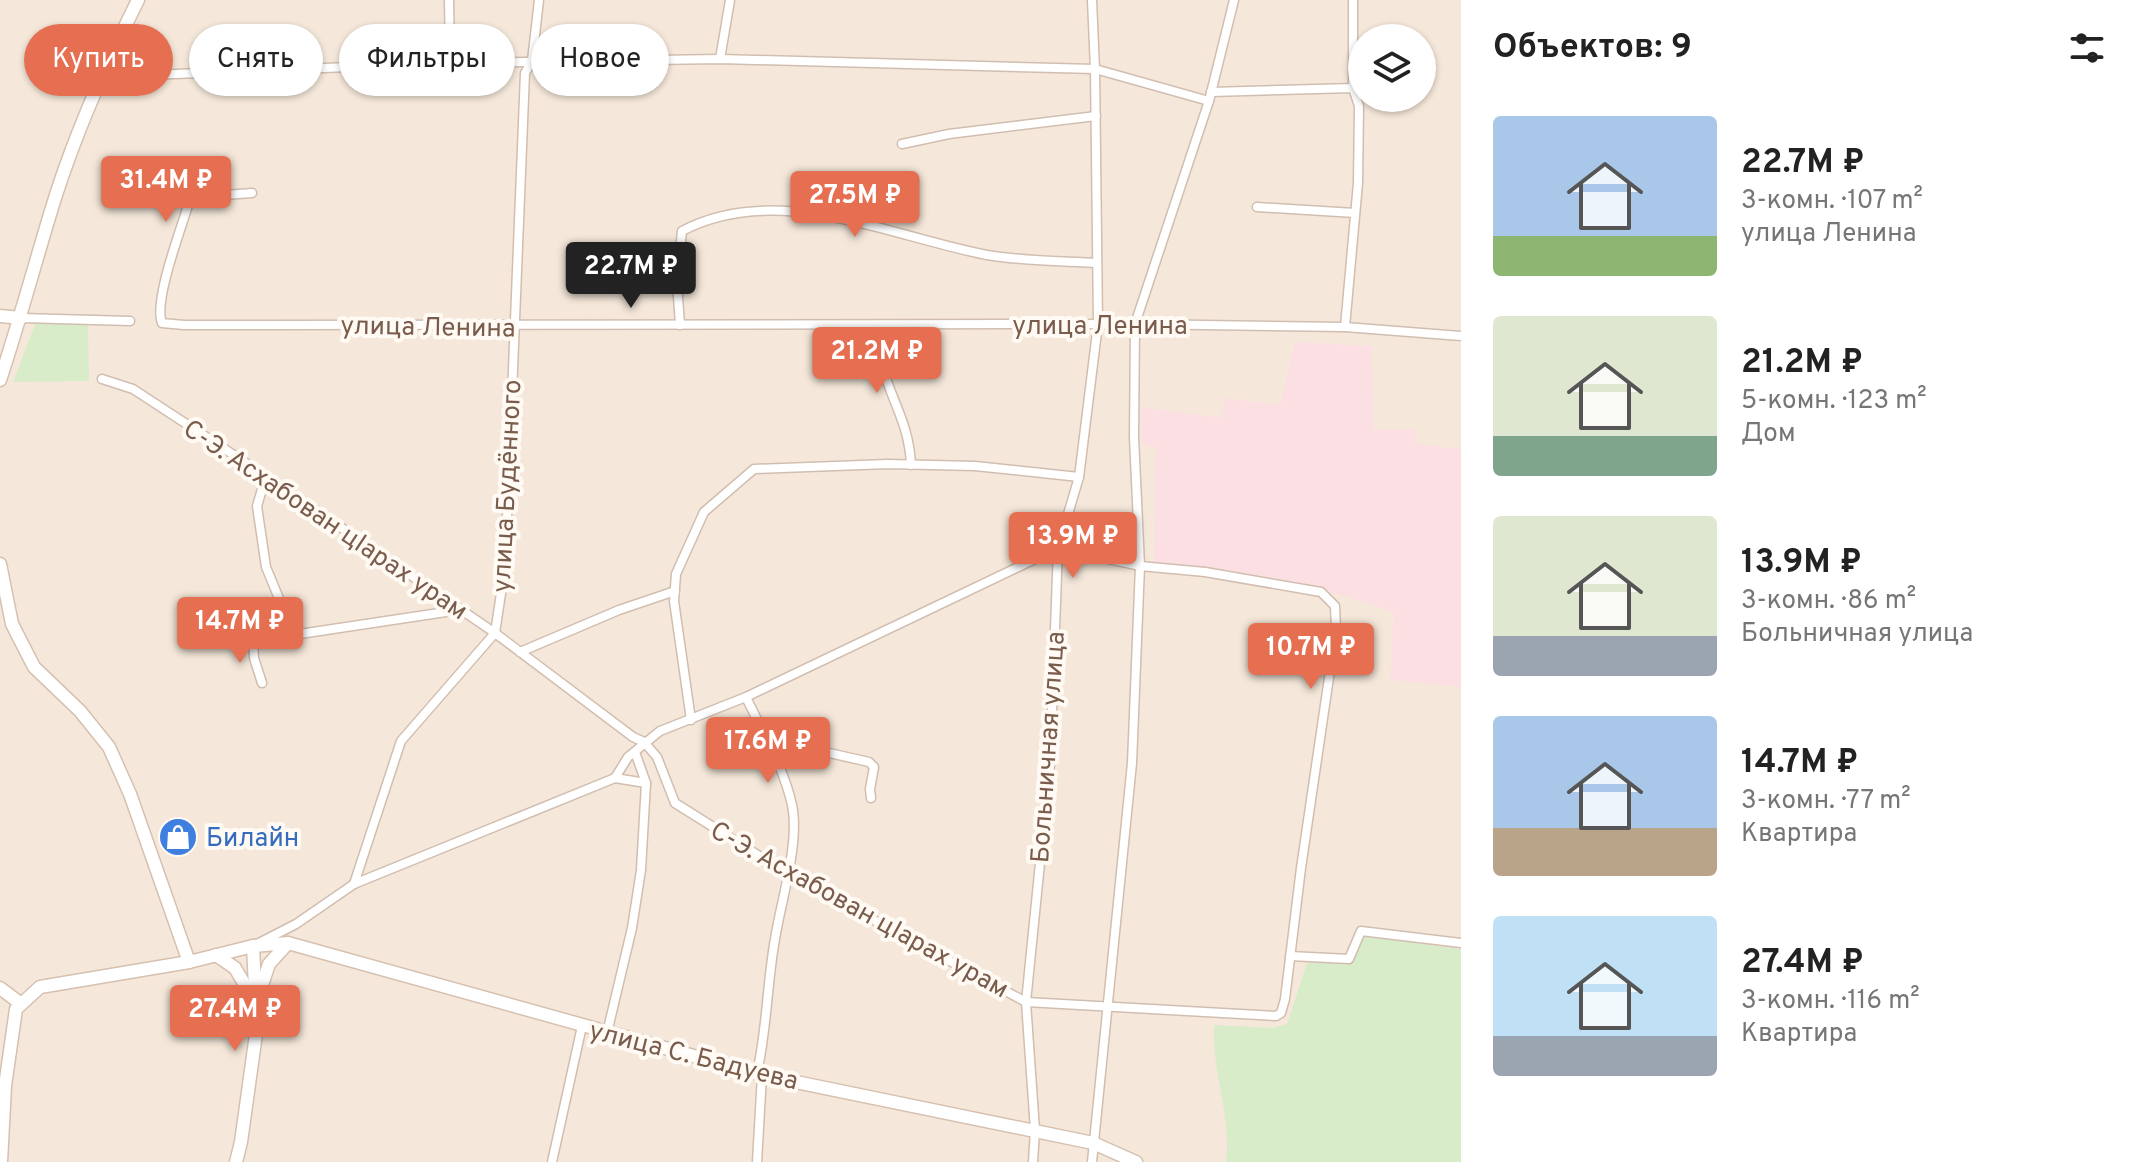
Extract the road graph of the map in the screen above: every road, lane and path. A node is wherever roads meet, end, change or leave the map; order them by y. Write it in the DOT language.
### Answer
graph roads {
  1 [pos="138,0"];
  2 [pos="449,0"];
  3 [pos="539,0"];
  4 [pos="730,0"];
  5 [pos="1092,0"];
  6 [pos="1234,0"];
  7 [pos="1353,0"];
  8 [pos="126,24"];
  9 [pos="449,24"];
  10 [pos="536,24"];
  11 [pos="1353,24"];
  12 [pos="720,59"];
  13 [pos="669,60"];
  14 [pos="531,63"];
  15 [pos="339,67"];
  16 [pos="1095,69"];
  17 [pos="173,74"];
  18 [pos="1348,88"];
  19 [pos="93,96"];
  20 [pos="1210,96"];
  21 [pos="1359,112"];
  22 [pos="1096,116"];
  23 [pos="902,144"];
  24 [pos="252,193"];
  25 [pos="1257,207"];
  26 [pos="1355,213"];
  27 [pos="1097,263"];
  28 [pos="0,316"];
  29 [pos="21,318"];
  30 [pos="130,321"];
  31 [pos="1098,324"];
  32 [pos="1135,324"];
  33 [pos="680,325"];
  34 [pos="880,325"];
  35 [pos="514,327"];
  36 [pos="1345,327"];
  37 [pos="1461,336"];
  38 [pos="102,379"];
  39 [pos="0,380"];
  40 [pos="911,465"];
  41 [pos="266,476"];
  42 [pos="1079,477"];
  43 [pos="1058,548"];
  44 [pos="0,564"];
  45 [pos="1140,566"];
  46 [pos="675,591"];
  47 [pos="280,601"];
  48 [pos="460,610"];
  49 [pos="495,633"];
  50 [pos="520,652"];
  51 [pos="262,683"];
  52 [pos="746,697"];
  53 [pos="691,720"];
  54 [pos="644,742"];
  55 [pos="772,751"];
  56 [pos="635,752"];
  57 [pos="615,778"];
  58 [pos="646,783"];
  59 [pos="871,798"];
  60 [pos="788,874"];
  61 [pos="354,884"];
  62 [pos="288,943"];
  63 [pos="1461,943"];
  64 [pos="253,946"];
  65 [pos="216,955"];
  66 [pos="1290,956"];
  67 [pos="189,962"];
  68 [pos="0,988"];
  69 [pos="1026,1002"];
  70 [pos="20,1003"];
  71 [pos="256,1004"];
  72 [pos="1106,1008"];
  73 [pos="582,1026"];
  74 [pos="607,1033"];
  75 [pos="760,1074"];
  76 [pos="1035,1130"];
  77 [pos="1093,1143"];
  78 [pos="1,1162"];
  79 [pos="236,1162"];
  80 [pos="552,1162"];
  81 [pos="757,1162"];
  82 [pos="1033,1162"];
  83 [pos="1092,1162"];
  84 [pos="1136,1162"];
  1 -- 8 [label="main road"];
  2 -- 9 [label="street"];
  3 -- 10 [label="street, улица Будённого"];
  4 -- 12 [label="street"];
  5 -- 16 [label="street, Больничная улица"];
  6 -- 20 [label="street"];
  7 -- 11 [label="street"];
  12 -- 13 [label="street"];
  12 -- 16 [label="street"];
  14 -- 35 [label="street, улица Будённого"];
  15 -- 17 [label="street"];
  16 -- 20 [label="street"];
  16 -- 22 [label="street, Больничная улица"];
  18 -- 20 [label="street"];
  19 -- 29 [label="main road"];
  20 -- 32 [label="street"];
  21 -- 26 [label="street"];
  22 -- 23 [label="street"];
  22 -- 27 [label="street, Больничная улица"];
  24 -- 35 [label="street, улица Ленина"];
  25 -- 26 [label="street"];
  26 -- 36 [label="street"];
  27 -- 31 [label="street, Больничная улица"];
  27 -- 33 [label="street"];
  28 -- 29 [label="main road"];
  29 -- 30 [label="street"];
  29 -- 39 [label="main road"];
  31 -- 32 [label="street, улица Ленина"];
  31 -- 34 [label="street, улица Ленина"];
  31 -- 42 [label="street, Больничная улица"];
  32 -- 36 [label="street, улица Ленина"];
  32 -- 45 [label="street"];
  33 -- 34 [label="street, улица Ленина"];
  33 -- 35 [label="street, улица Ленина"];
  34 -- 40 [label="street"];
  35 -- 49 [label="street, улица Будённого"];
  36 -- 37 [label="street, улица Ленина"];
  38 -- 41 [label="street, С-Э. Асхабован цIарах урам"];
  40 -- 42 [label="street"];
  40 -- 46 [label="street"];
  41 -- 47 [label="street"];
  41 -- 48 [label="street, С-Э. Асхабован цIарах урам"];
  42 -- 43 [label="street, Больничная улица"];
  43 -- 45 [label="street"];
  43 -- 52 [label="street"];
  43 -- 69 [label="street, Больничная улица"];
  44 -- 67 [label="main road"];
  45 -- 66 [label="street"];
  45 -- 72 [label="street"];
  46 -- 50 [label="street"];
  46 -- 53 [label="street"];
  48 -- 49 [label="street, С-Э. Асхабован цIарах урам"];
  48 -- 51 [label="street"];
  49 -- 50 [label="street, С-Э. Асхабован цIарах урам"];
  49 -- 61 [label="street"];
  50 -- 54 [label="street, С-Э. Асхабован цIарах урам"];
  52 -- 53 [label="street"];
  52 -- 55 [label="street"];
  53 -- 54 [label="street"];
  54 -- 56 [label="street"];
  54 -- 60 [label="street, С-Э. Асхабован цIарах урам"];
  55 -- 59 [label="street"];
  55 -- 60 [label="street"];
  56 -- 57 [label="street"];
  56 -- 58 [label="street"];
  57 -- 58 [label="street"];
  57 -- 61 [label="street"];
  58 -- 74 [label="street"];
  60 -- 69 [label="street, С-Э. Асхабован цIарах урам"];
  60 -- 75 [label="street"];
  61 -- 64 [label="street"];
  62 -- 64 [label="main road, улица С. Бадуева"];
  62 -- 71 [label="main road"];
  62 -- 73 [label="main road, улица С. Бадуева"];
  63 -- 66 [label="street"];
  64 -- 65 [label="main road, улица С. Бадуева"];
  64 -- 71 [label="main road"];
  65 -- 67 [label="main road, улица С. Бадуева"];
  65 -- 71 [label="main road"];
  66 -- 72 [label="street, С-Э. Асхабован цIарах урам"];
  67 -- 70 [label="main road, улица С. Бадуева"];
  68 -- 70 [label="main road"];
  69 -- 72 [label="street, С-Э. Асхабован цIарах урам"];
  69 -- 76 [label="street, Больничная улица"];
  70 -- 78 [label="main road"];
  71 -- 79 [label="main road"];
  72 -- 77 [label="street"];
  73 -- 74 [label="main road, улица С. Бадуева"];
  73 -- 80 [label="street"];
  74 -- 75 [label="main road, улица С. Бадуева"];
  75 -- 76 [label="main road, улица С. Бадуева"];
  75 -- 81 [label="street"];
  76 -- 77 [label="main road, улица С. Бадуева"];
  76 -- 82 [label="street, Больничная улица"];
  77 -- 83 [label="street"];
  77 -- 84 [label="main road, улица С. Бадуева"];
}
